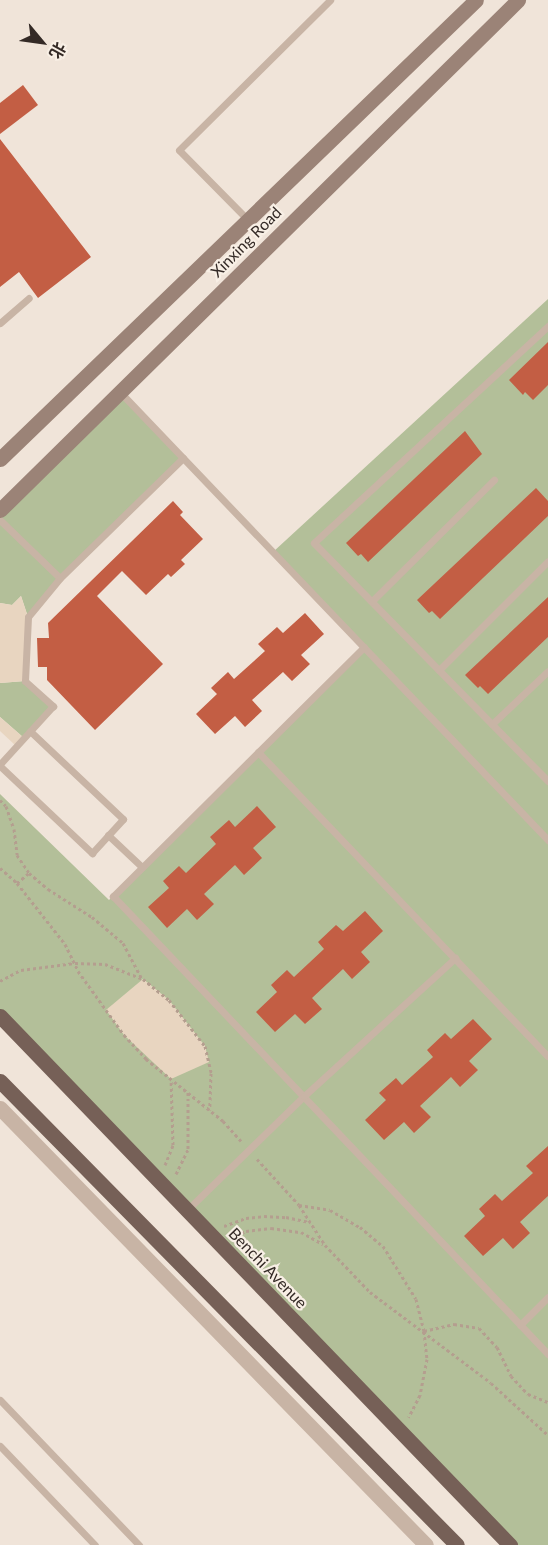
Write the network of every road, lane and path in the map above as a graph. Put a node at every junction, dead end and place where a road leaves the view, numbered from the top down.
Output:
1 (330, 0) edge
2 (476, 0) edge
3 (518, 0) edge
4 (248, 220) junction
5 (29, 298) dead end
6 (0, 322) edge
7 (548, 326) edge
8 (120, 392) junction
9 (183, 458) junction
10 (0, 459) edge
11 (494, 480) dead end
12 (0, 510) edge
13 (0, 520) edge
14 (548, 561) edge
15 (60, 578) junction
16 (372, 601) junction
17 (364, 647) junction
18 (439, 670) junction
19 (548, 671) edge
20 (492, 723) junction
21 (30, 731) junction
22 (258, 752) junction
23 (0, 765) edge
24 (548, 781) edge
25 (0, 800) edge
26 (108, 835) junction
27 (548, 840) edge
28 (142, 867) junction
29 (0, 868) edge
30 (29, 873) junction
31 (17, 883) junction
32 (455, 958) junction
33 (75, 963) junction
34 (143, 979) junction
35 (0, 981) edge
36 (0, 1016) edge
37 (548, 1056) edge
38 (171, 1079) junction
39 (0, 1081) edge
40 (188, 1092) junction
41 (304, 1096) junction
42 (0, 1108) edge
43 (210, 1110) junction
44 (249, 1150) junction
45 (163, 1185) junction
46 (299, 1205) junction
47 (187, 1209) junction
48 (310, 1222) junction
49 (215, 1239) junction
50 (325, 1245) junction
51 (548, 1297) edge
52 (520, 1325) junction
53 (424, 1331) junction
54 (548, 1354) edge
55 (0, 1400) edge
56 (548, 1402) edge
57 (401, 1431) junction
58 (548, 1436) edge
59 (0, 1446) edge
60 (95, 1545) edge
61 (139, 1545) edge
62 (426, 1545) edge
63 (457, 1545) edge
64 (510, 1545) edge

1 - 4 lane
2 - 4 main road, Xinxing Road
3 - 8 main road, Xinxing Road
4 - 10 main road, Xinxing Road
5 - 6 lane
7 - 16 lane
8 - 9 lane
8 - 12 main road, Xinxing Road
9 - 15 lane
9 - 17 lane
11 - 16 lane
13 - 15 lane
14 - 18 lane
15 - 21 lane
16 - 18 lane
17 - 22 lane
17 - 27 lane
18 - 20 lane
19 - 20 lane
20 - 24 lane
21 - 23 lane
21 - 26 lane
22 - 28 lane
22 - 32 lane
23 - 26 lane
25 - 30 path
26 - 28 lane
28 - 41 lane
29 - 31 path
30 - 31 path
30 - 34 path
31 - 33 path
32 - 37 lane
32 - 41 lane
33 - 34 path
33 - 35 path
33 - 38 path
34 - 43 path
36 - 45 main road, Benchi Avenue
38 - 40 path
38 - 45 path
39 - 63 main road
40 - 43 path
40 - 45 path
41 - 44 lane
41 - 52 lane
42 - 62 street
43 - 44 path
44 - 46 path
44 - 47 lane
45 - 47 main road, Benchi Avenue
46 - 48 path
46 - 53 path
47 - 49 main road, Benchi Avenue
48 - 49 path
48 - 50 path
49 - 50 path
49 - 57 main road, Benchi Avenue
50 - 53 path
51 - 52 lane
52 - 54 lane
53 - 56 path
53 - 57 path
53 - 58 path
55 - 61 lane
57 - 64 main road, Benchi Avenue
59 - 60 lane

